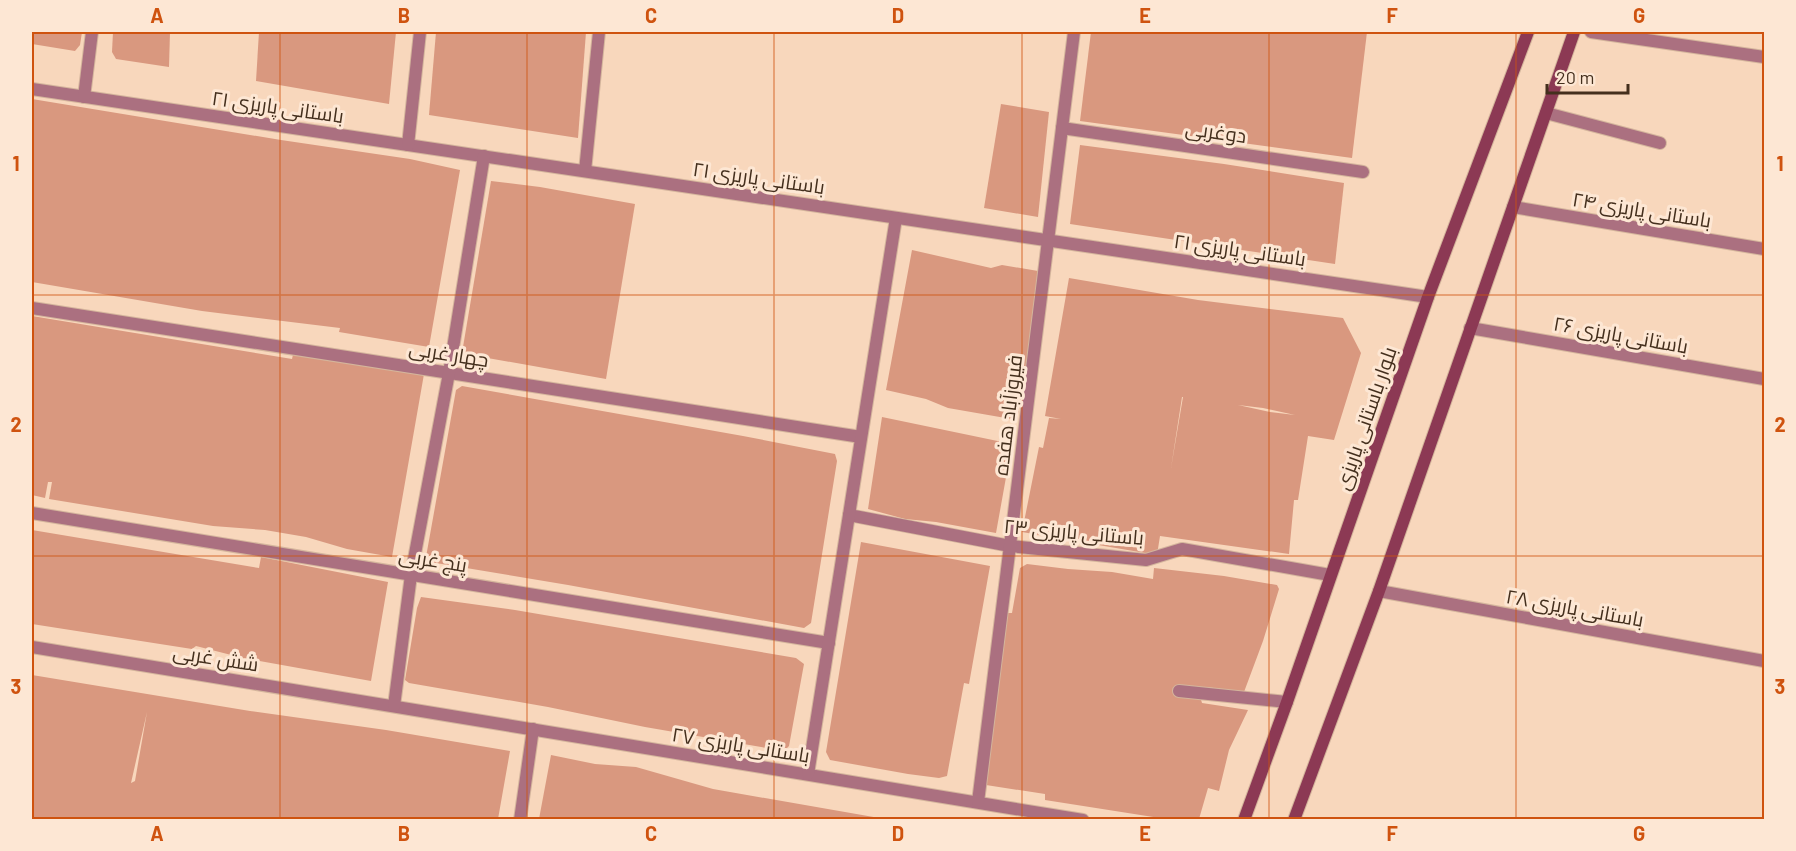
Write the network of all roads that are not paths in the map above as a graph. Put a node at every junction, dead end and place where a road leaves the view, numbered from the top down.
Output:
1 (93, 32) edge
2 (420, 32) edge
3 (599, 32) edge
4 (1074, 32) edge
5 (1528, 32) edge
6 (1574, 32) edge
7 (1591, 32) edge
8 (1764, 57) edge
9 (32, 89) edge
10 (84, 97) junction
11 (1546, 112) junction
12 (1062, 128) junction
13 (1660, 143) dead end
14 (408, 145) junction
15 (484, 156) junction
16 (585, 171) junction
17 (1363, 172) dead end
18 (1513, 207) junction
19 (896, 218) junction
20 (1048, 240) junction
21 (1764, 249) edge
22 (1428, 297) junction
23 (32, 308) edge
24 (1470, 328) junction
25 (449, 373) junction
26 (1764, 379) edge
27 (861, 437) junction
28 (32, 513) edge
29 (849, 515) junction
30 (1010, 546) junction
31 (411, 575) junction
32 (1330, 575) junction
33 (1379, 591) junction
34 (829, 643) junction
35 (32, 647) edge
36 (1764, 661) edge
37 (1179, 692) dead end
38 (1287, 702) junction
39 (394, 706) junction
40 (533, 729) junction
41 (808, 774) junction
42 (978, 802) junction
43 (520, 819) edge
44 (1083, 819) edge
45 (1244, 819) edge
46 (1294, 819) edge

1 - 10 street
2 - 14 street
3 - 16 street
4 - 12 street, فیروزآباد هفده
5 - 22 main road, بلوار باستانی پاریزی
6 - 11 main road
7 - 8 street
9 - 10 street, باستانی پاریزی ۲۱
10 - 14 street, باستانی پاریزی ۲۱
11 - 13 street
11 - 18 main road
12 - 17 street, دوغربی
12 - 20 street, فیروزآباد هفده
14 - 15 street, باستانی پاریزی ۲۱
15 - 16 street, باستانی پاریزی ۲۱
15 - 25 street
16 - 19 street, باستانی پاریزی ۲۱
18 - 21 street, باستانی پاریزی ۲۴
18 - 24 main road
19 - 20 street, باستانی پاریزی ۲۱
19 - 27 street
20 - 22 street, باستانی پاریزی ۲۱
20 - 30 street, فیروزآباد هفده
22 - 32 main road, بلوار باستانی پاریزی
23 - 25 street, چهار غربی
24 - 26 street, باستانی پاریزی ۲۶
24 - 33 main road
25 - 27 street, چهار غربی
25 - 31 street
27 - 29 street
28 - 31 street, پنج غربی
29 - 30 street, باستانی پاریزی ۲۳
29 - 34 street
30 - 32 street, باستانی پاریزی ۲۳
30 - 42 street, فیروزآباد هفده
31 - 34 street, پنج غربی
31 - 39 street
32 - 38 main road, بلوار باستانی پاریزی
33 - 36 street, باستانی پاریزی ۲۸
33 - 46 main road
34 - 41 street
35 - 39 street, شش غربی
37 - 38 street
38 - 45 main road, بلوار باستانی پاریزی
39 - 40 street, باستانی پاریزی ۲۷
40 - 41 street, باستانی پاریزی ۲۷
40 - 43 street
41 - 42 street, باستانی پاریزی ۲۷
42 - 44 street, باستانی پاریزی ۲۷

